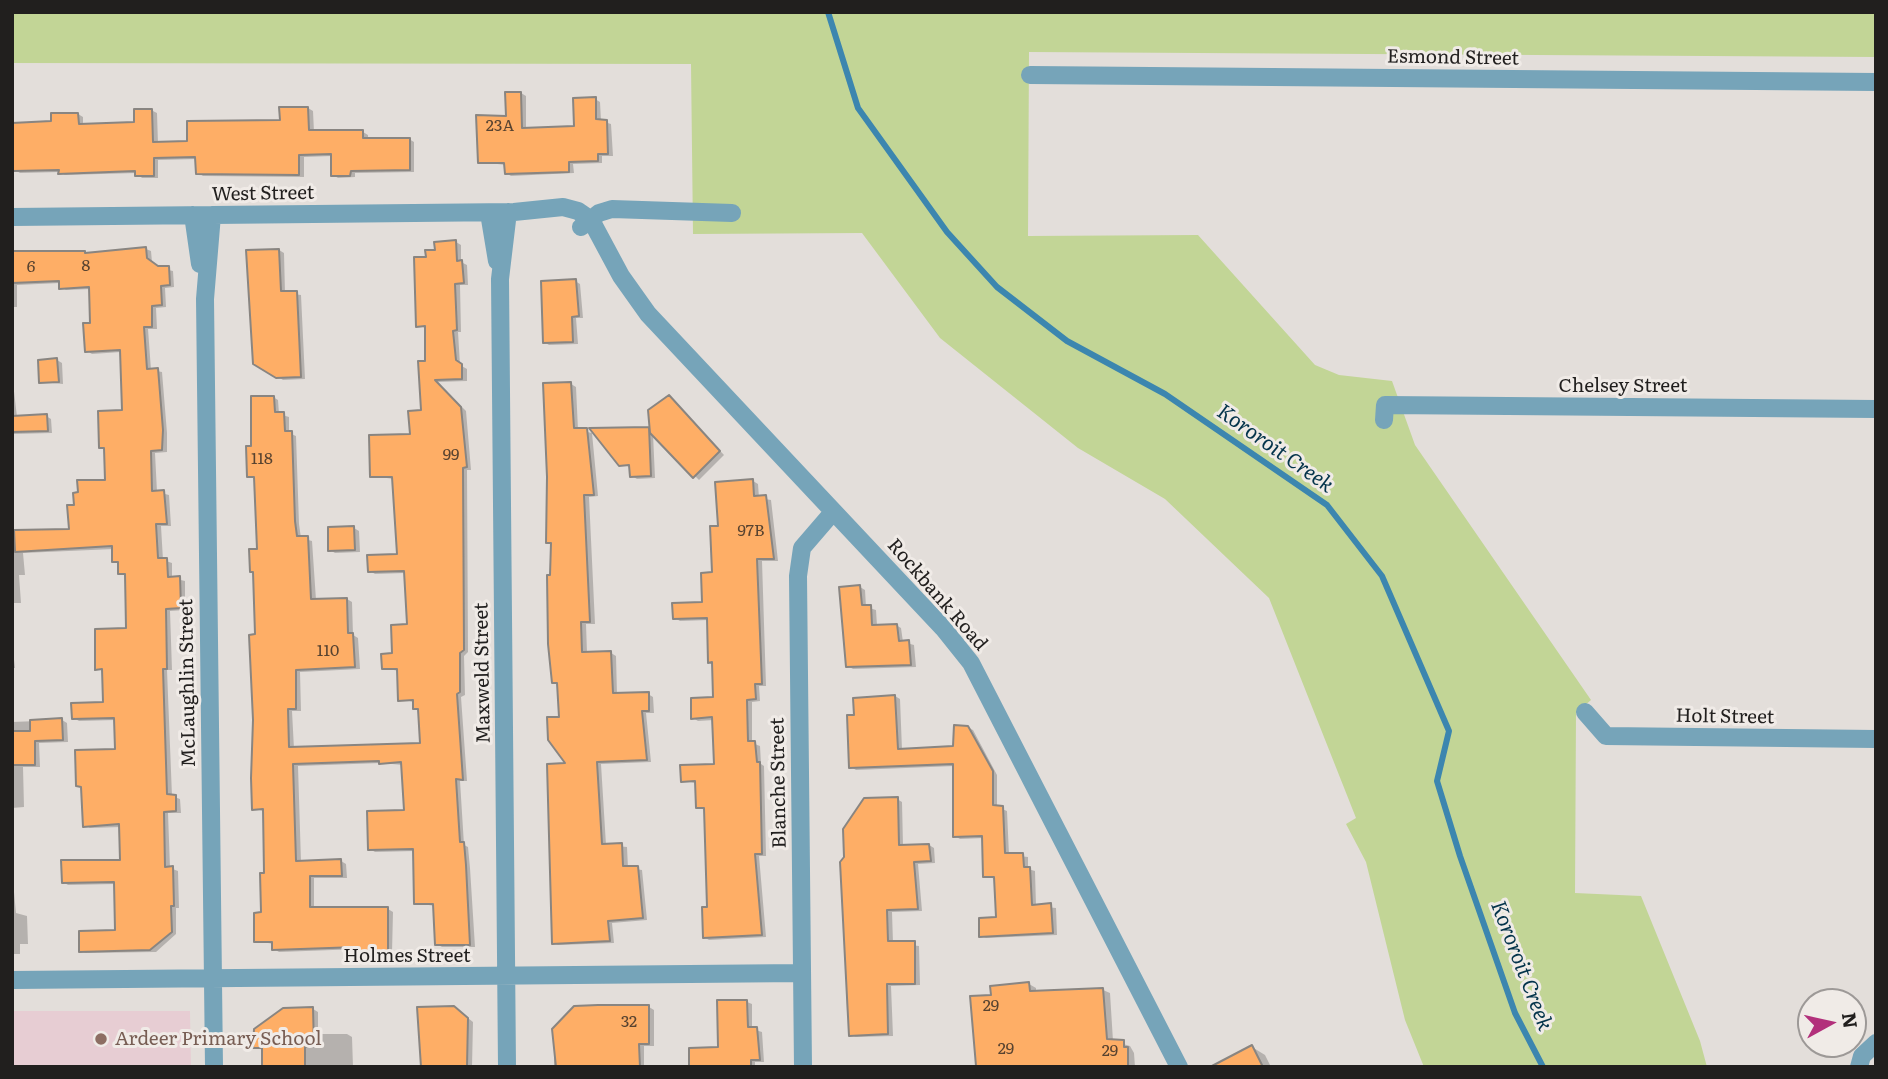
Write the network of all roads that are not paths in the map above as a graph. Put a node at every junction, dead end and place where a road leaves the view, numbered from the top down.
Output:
1 (1030, 75) dead end
2 (1876, 82) edge
3 (489, 212) junction
4 (511, 212) junction
5 (733, 213) dead end
6 (193, 215) junction
7 (212, 215) junction
8 (12, 217) edge
9 (586, 224) junction
10 (500, 279) junction
11 (205, 299) junction
12 (1876, 409) edge
13 (1384, 420) dead end
14 (833, 512) junction
15 (1585, 712) dead end
16 (1876, 739) edge
17 (802, 973) junction
18 (507, 976) junction
19 (213, 978) junction
20 (12, 980) edge
21 (1876, 1044) edge
22 (1860, 1061) edge
23 (214, 1067) edge
24 (507, 1067) edge
25 (803, 1067) edge
26 (1179, 1067) edge

1 - 2 street, Esmond Street
3 - 4 street, West Street
3 - 7 street, West Street
3 - 10 street, Maxweld Street
4 - 9 street, West Street
4 - 10 street, Maxweld Street
5 - 9 street
6 - 7 street, West Street
6 - 8 street, West Street
6 - 11 street, McLaughlin Street
7 - 11 street, McLaughlin Street
9 - 14 street, Rockbank Road
10 - 18 street, Maxweld Street
11 - 19 street, McLaughlin Street
12 - 13 street, Chelsey Street
14 - 17 street, Blanche Street
14 - 26 street, Rockbank Road
15 - 16 street, Holt Street
17 - 18 street, Holmes Street
17 - 25 street, Blanche Street
18 - 19 street, Holmes Street
18 - 24 street, Maxweld Street
19 - 20 street, Holmes Street
19 - 23 street, McLaughlin Street
21 - 22 street

